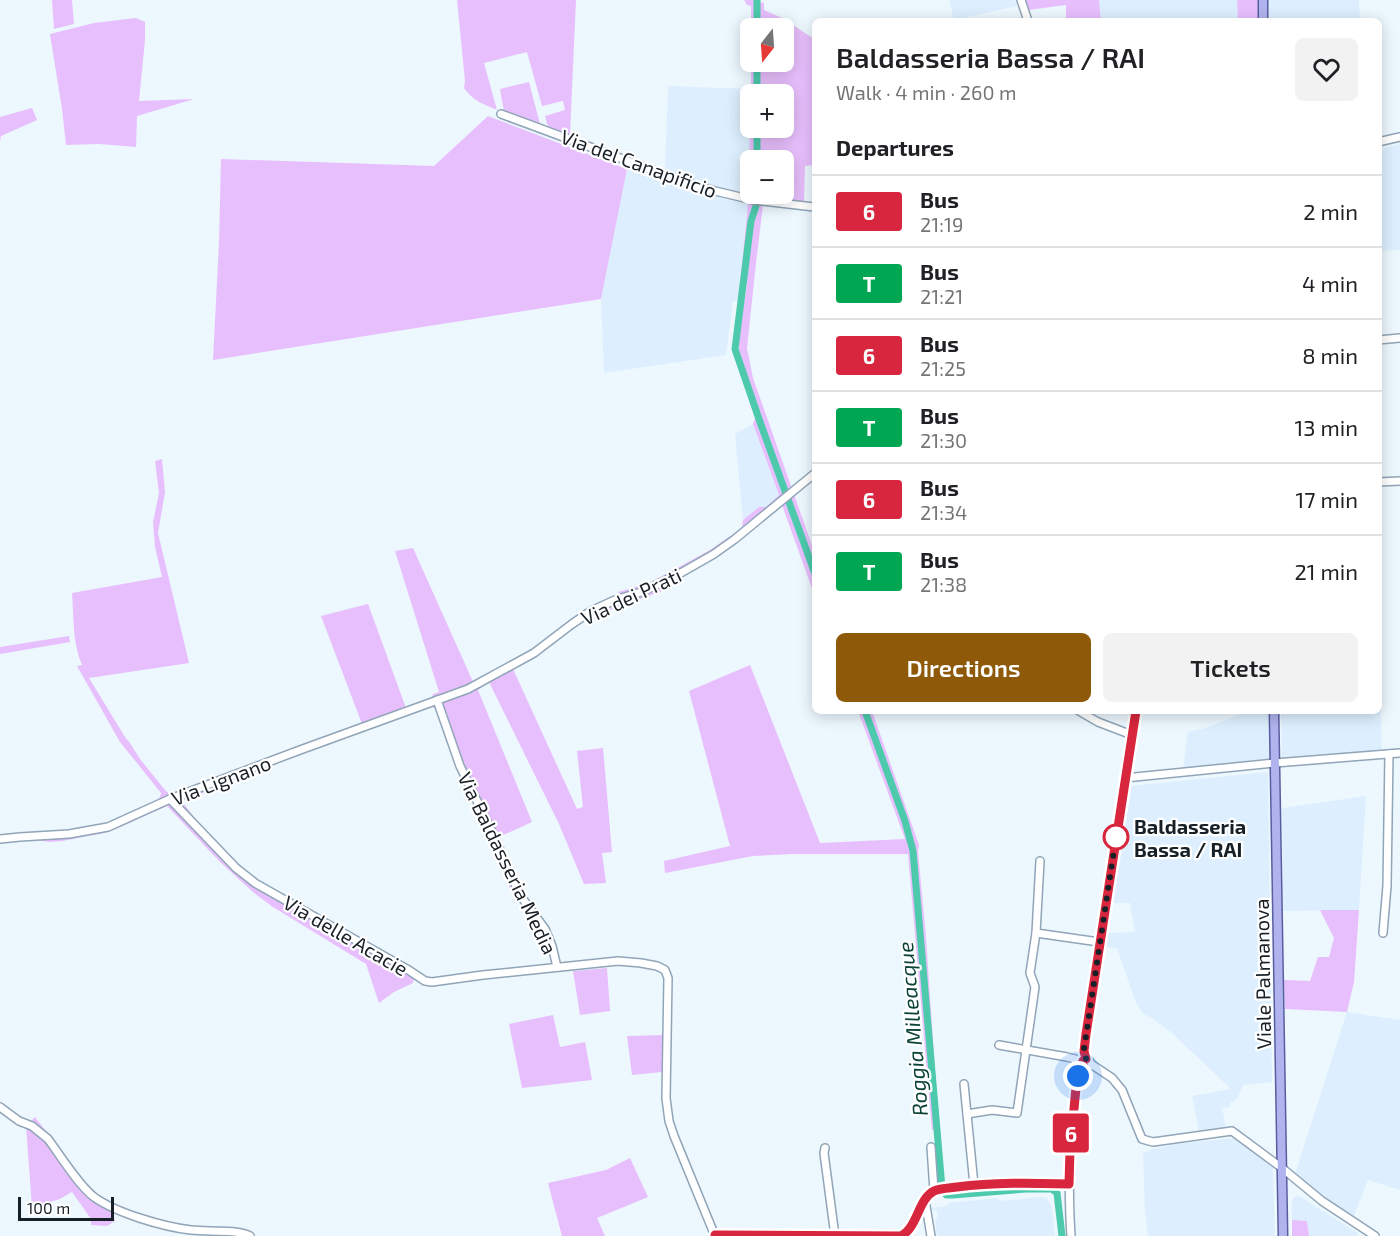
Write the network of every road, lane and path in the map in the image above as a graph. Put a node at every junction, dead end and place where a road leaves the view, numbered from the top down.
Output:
1 (1021, 0) edge
2 (1263, 0) edge
3 (1027, 18) edge
4 (1263, 18) edge
5 (501, 114) dead end
6 (1400, 136) edge
7 (1382, 141) edge
8 (812, 207) edge
9 (1400, 338) edge
10 (1382, 340) edge
11 (812, 476) edge
12 (1400, 481) edge
13 (1382, 482) edge
14 (437, 700) junction
15 (1084, 714) edge
16 (1136, 714) edge
17 (1274, 714) edge
18 (1132, 735) junction
19 (1400, 753) edge
20 (1389, 754) junction
21 (1275, 763) junction
22 (1125, 778) junction
23 (170, 799) junction
24 (0, 839) edge
25 (1040, 861) dead end
26 (1036, 933) junction
27 (1383, 933) dead end
28 (1100, 942) junction
29 (557, 967) junction
30 (999, 1046) dead end
31 (1026, 1050) junction
32 (1086, 1062) junction
33 (964, 1084) dead end
34 (0, 1107) edge
35 (967, 1114) junction
36 (932, 1147) dead end
37 (825, 1148) dead end
38 (1282, 1168) junction
39 (1069, 1184) junction
40 (974, 1185) junction
41 (936, 1190) junction
42 (925, 1200) junction
43 (715, 1235) edge
44 (250, 1236) edge
45 (835, 1236) edge
46 (893, 1236) edge
47 (898, 1236) edge
48 (931, 1236) edge
49 (1071, 1236) edge
50 (1283, 1236) edge
51 (1376, 1236) edge

1 - 3 street
2 - 4 main road
5 - 8 street, Via del Canapificio
6 - 7 street
9 - 10 street
11 - 14 street, Via dei Prati
12 - 13 street
14 - 23 street, Via Lignano
14 - 29 street, Via Baldasseria Media
15 - 18 street
16 - 18 street
17 - 21 main road, Viale Palmanova
18 - 22 street
19 - 20 street
20 - 21 street
20 - 27 street
21 - 22 street
21 - 38 main road, Viale Palmanova
22 - 28 street
23 - 24 street, Via Lignano
23 - 29 street, Via delle Acacie
25 - 26 street
26 - 28 street
26 - 31 street
28 - 32 street
29 - 43 street, Via Baldasseria Media
30 - 31 street
31 - 32 street
31 - 35 street
32 - 38 street
32 - 39 street
33 - 35 street
34 - 44 street
35 - 40 street
36 - 41 street
37 - 45 street
38 - 50 main road, Viale Palmanova
38 - 51 street
39 - 40 street
39 - 49 street
40 - 41 street
41 - 42 street
42 - 47 street
42 - 48 street
43 - 45 street
45 - 46 street

